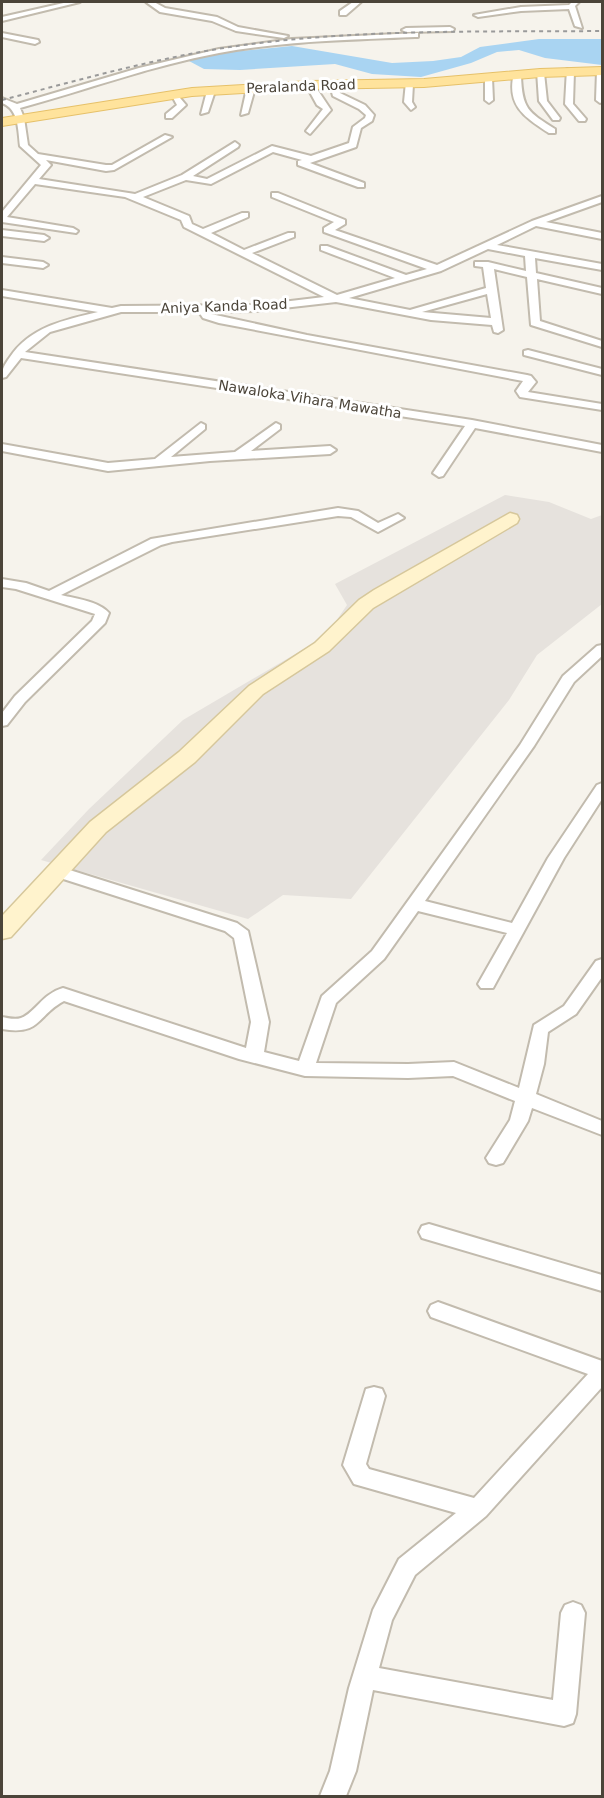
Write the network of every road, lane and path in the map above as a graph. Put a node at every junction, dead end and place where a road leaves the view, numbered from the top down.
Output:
1 (76, 2) edge
2 (150, 2) edge
3 (357, 2) edge
4 (573, 4) edge
5 (344, 13) dead end
6 (478, 15) dead end
7 (2, 19) edge
8 (579, 26) dead end
9 (450, 29) dead end
10 (415, 34) dead end
11 (2, 35) edge
12 (35, 42) dead end
13 (570, 71) junction
14 (602, 71) edge
15 (540, 73) junction
16 (517, 75) junction
17 (488, 78) junction
18 (409, 84) junction
19 (310, 85) junction
20 (334, 85) junction
21 (251, 88) junction
22 (211, 91) junction
23 (175, 94) junction
24 (2, 100) edge
25 (489, 100) dead end
26 (600, 100) dead end
27 (411, 107) dead end
28 (204, 112) dead end
29 (18, 113) junction
30 (244, 113) dead end
31 (169, 116) dead end
32 (556, 118) dead end
33 (582, 119) dead end
34 (2, 122) edge
35 (310, 130) dead end
36 (552, 131) dead end
37 (168, 137) dead end
38 (235, 145) dead end
39 (36, 156) junction
40 (145, 159) dead end
41 (310, 159) junction
42 (95, 168) junction
43 (185, 177) junction
44 (32, 181) junction
45 (208, 182) junction
46 (224, 184) dead end
47 (361, 186) dead end
48 (274, 195) dead end
49 (135, 197) junction
50 (603, 199) edge
51 (245, 215) dead end
52 (2, 218) edge
53 (535, 223) junction
54 (73, 231) dead end
55 (2, 233) edge
56 (203, 233) junction
57 (291, 235) dead end
58 (602, 236) edge
59 (44, 238) dead end
60 (489, 246) junction
61 (324, 248) dead end
62 (244, 253) junction
63 (530, 255) junction
64 (2, 260) edge
65 (458, 260) junction
66 (43, 265) dead end
67 (488, 265) junction
68 (603, 267) edge
69 (437, 269) junction
70 (531, 273) junction
71 (407, 279) junction
72 (492, 290) junction
73 (603, 291) edge
74 (2, 293) edge
75 (336, 299) junction
76 (201, 309) junction
77 (112, 311) junction
78 (409, 313) junction
79 (603, 344) edge
80 (528, 353) dead end
81 (17, 354) junction
82 (603, 372) edge
83 (2, 375) edge
84 (603, 407) edge
85 (472, 424) junction
86 (201, 427) dead end
87 (276, 427) dead end
88 (2, 448) edge
89 (603, 449) edge
90 (330, 450) dead end
91 (237, 456) junction
92 (158, 462) junction
93 (439, 473) dead end
94 (399, 518) dead end
95 (510, 519) dead end
96 (2, 583) edge
97 (50, 596) junction
98 (603, 649) edge
99 (2, 722) edge
100 (603, 788) edge
101 (57, 871) junction
102 (414, 904) junction
103 (517, 930) junction
104 (2, 931) edge
105 (603, 965) edge
106 (488, 984) dead end
107 (2, 1023) edge
108 (254, 1056) junction
109 (305, 1068) junction
110 (526, 1098) junction
111 (603, 1128) edge
112 (496, 1158) dead end
113 (429, 1232) dead end
114 (603, 1283) edge
115 (438, 1311) dead end
116 (603, 1372) edge
117 (374, 1396) dead end
118 (478, 1509) junction
119 (573, 1613) dead end
120 (364, 1677) junction
121 (333, 1797) edge

1 - 7 street
2 - 9 street
3 - 5 street
4 - 6 street
4 - 8 street
10 - 29 street
11 - 12 street
13 - 14 main road, Peralanda Road
13 - 15 main road, Peralanda Road
13 - 33 street
14 - 26 street
15 - 16 main road, Peralanda Road
15 - 32 street
16 - 17 main road, Peralanda Road
16 - 36 street
17 - 18 main road, Peralanda Road
17 - 25 street
18 - 20 main road, Peralanda Road
18 - 27 street
19 - 20 main road, Peralanda Road
19 - 21 main road, Peralanda Road
19 - 35 street
20 - 41 street
21 - 22 main road, Peralanda Road
21 - 30 street
22 - 23 main road, Peralanda Road
22 - 28 street
23 - 29 main road, Peralanda Road
23 - 31 street
24 - 29 street
29 - 34 main road, Peralanda Road
29 - 39 street
37 - 42 street
38 - 43 street
39 - 42 street
39 - 44 street
40 - 42 street
41 - 45 street
41 - 47 street
43 - 45 street
43 - 49 street
44 - 49 street
44 - 52 street
45 - 46 street
48 - 69 street
49 - 56 street
50 - 53 street, Aniya Kanda Road
51 - 56 street
52 - 54 street
53 - 58 street
53 - 60 street, Aniya Kanda Road
55 - 59 street
56 - 62 street
57 - 62 street
60 - 63 street
60 - 65 street, Aniya Kanda Road
61 - 71 street
62 - 75 street
63 - 68 street
63 - 70 street
64 - 66 street
65 - 67 street
65 - 69 street, Aniya Kanda Road
67 - 70 street
67 - 72 street
69 - 71 street, Aniya Kanda Road
70 - 73 street
70 - 79 street
71 - 75 street, Aniya Kanda Road
72 - 78 street
72 - 78 street
74 - 77 street
75 - 76 street, Aniya Kanda Road
75 - 78 street
76 - 77 street, Aniya Kanda Road
76 - 84 street
77 - 81 street, Aniya Kanda Road
80 - 82 street
81 - 83 street, Aniya Kanda Road
81 - 85 street, Nawaloka Vihara Mawatha
85 - 89 street, Nawaloka Vihara Mawatha
85 - 93 street
86 - 92 street
87 - 91 street
88 - 92 street
90 - 91 street
91 - 92 street
94 - 97 street
95 - 101 street
96 - 97 street
97 - 99 street
98 - 102 street
100 - 103 street
101 - 104 street
101 - 108 street
102 - 103 street
102 - 109 street
103 - 106 street
105 - 110 street
107 - 108 street
108 - 109 street
109 - 110 street
110 - 111 street
110 - 112 street
113 - 114 street
115 - 116 street
116 - 118 street
117 - 118 street
118 - 120 street
119 - 120 street
120 - 121 street

